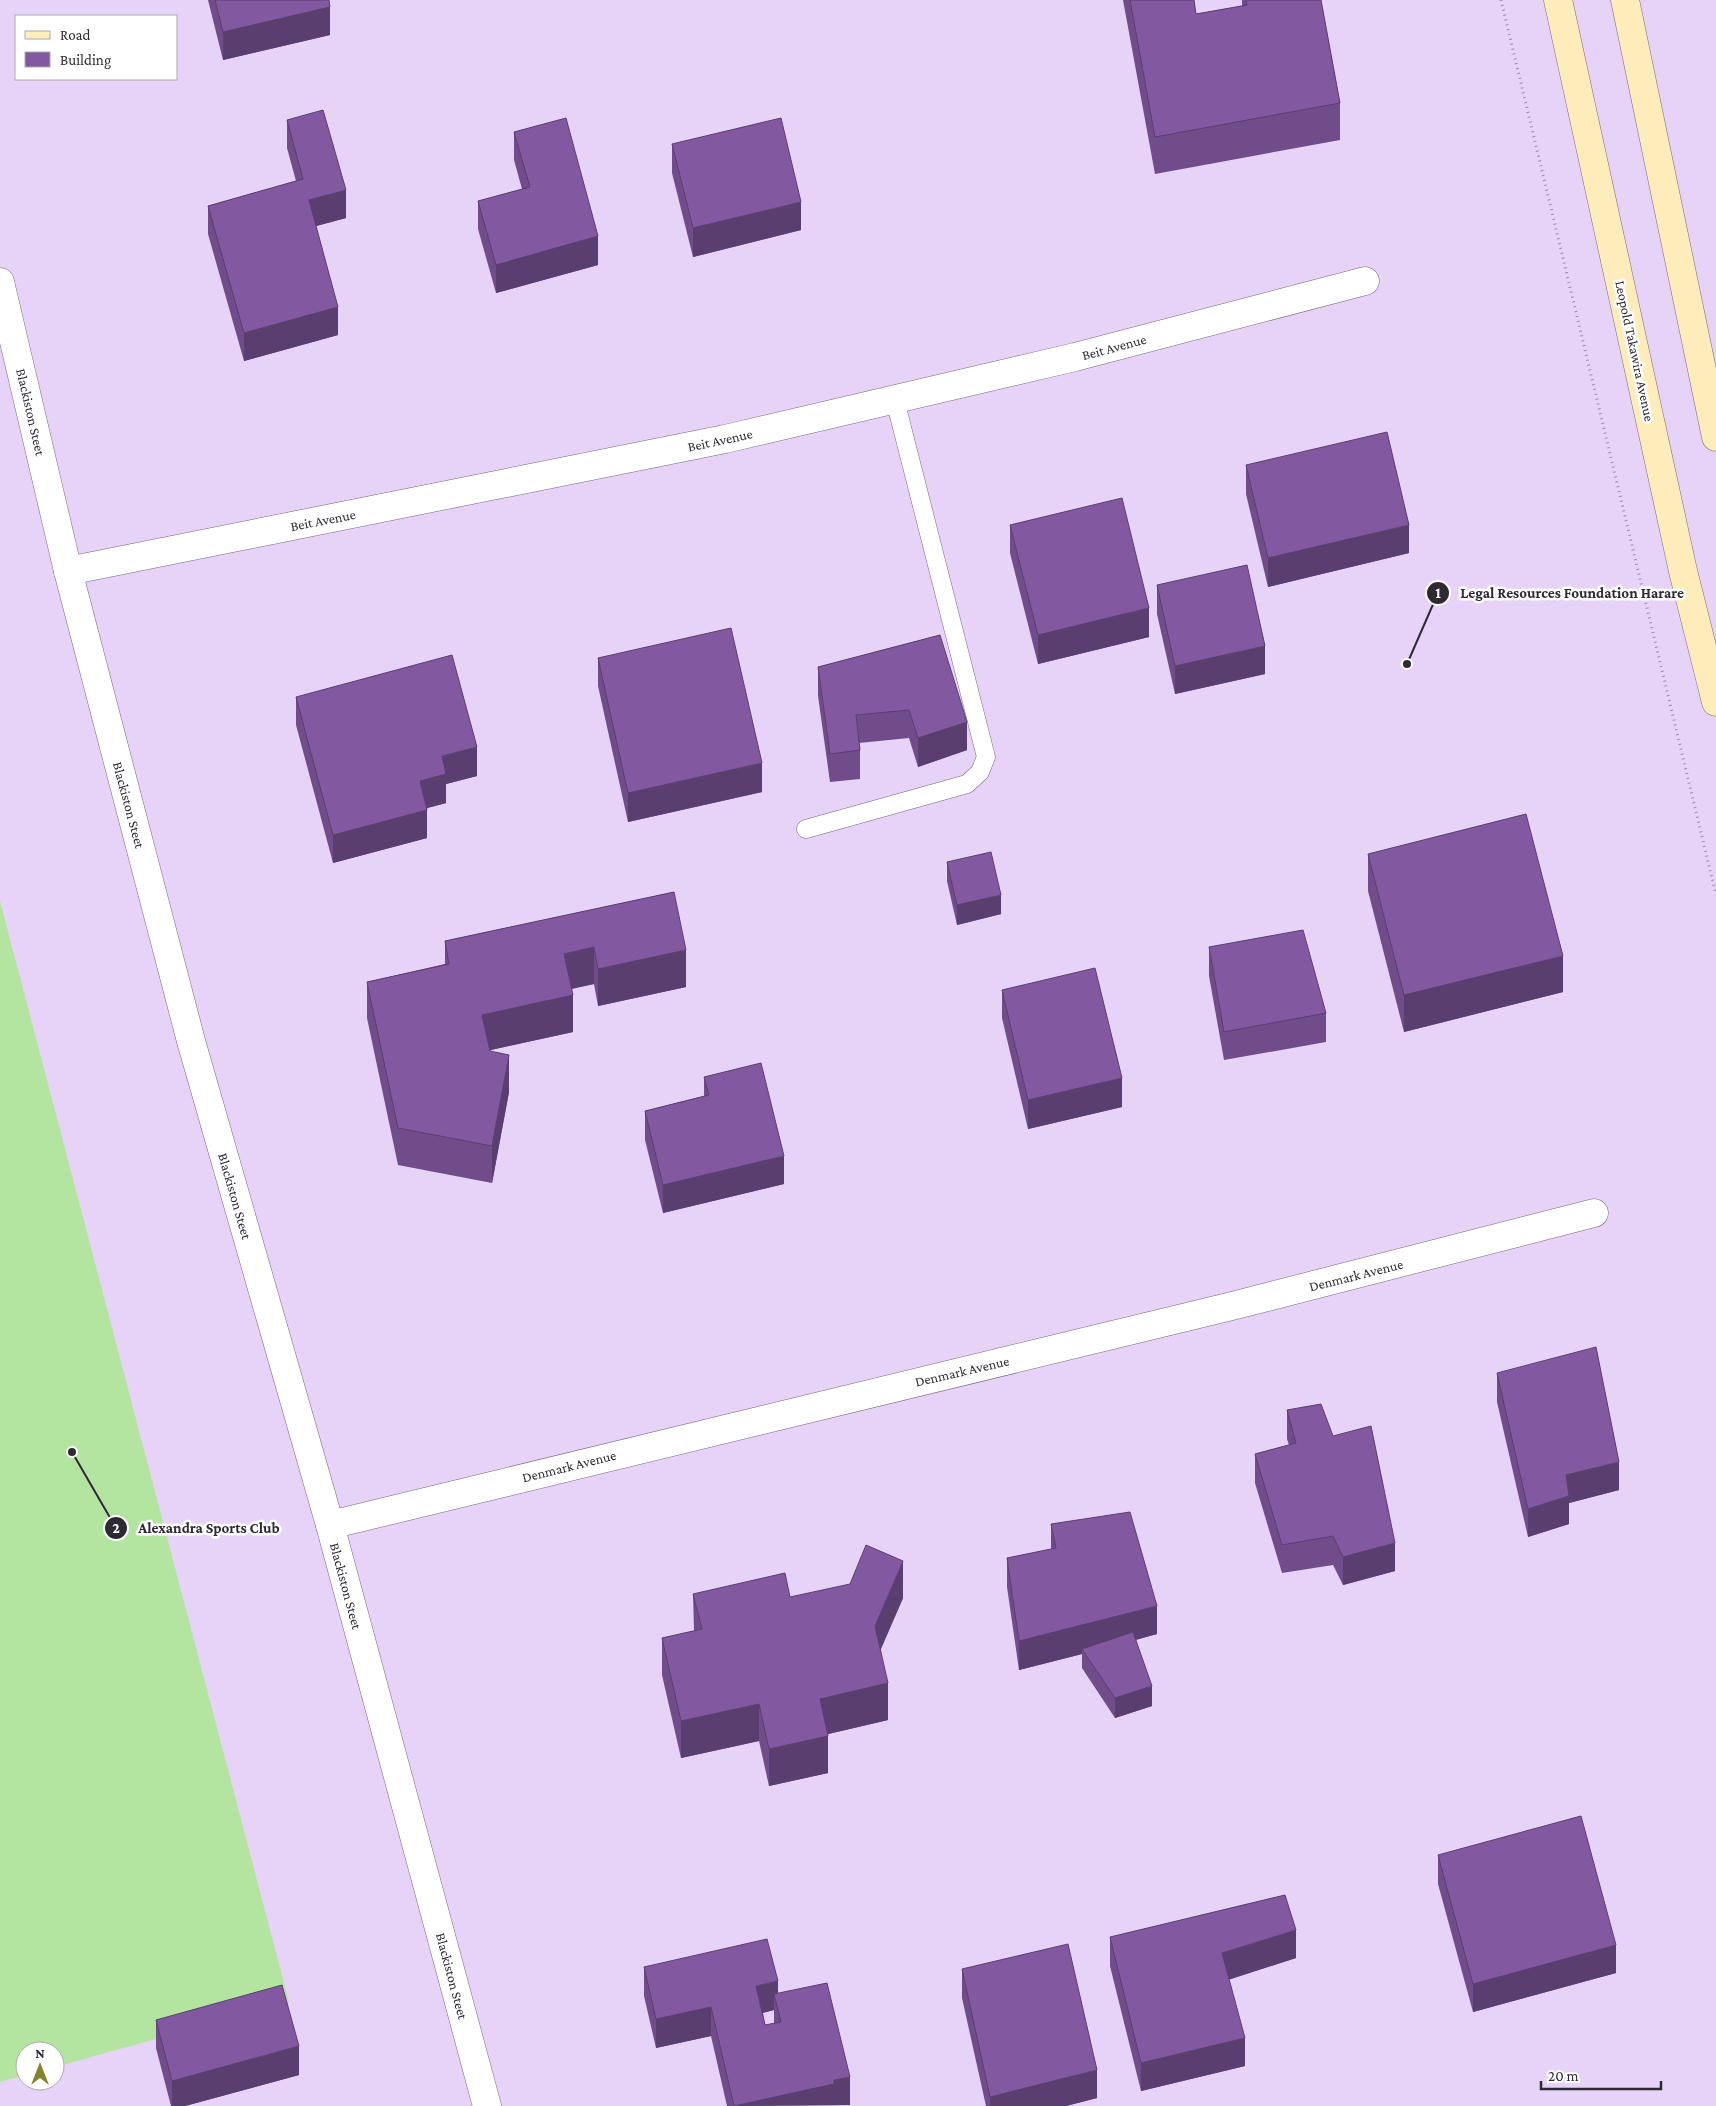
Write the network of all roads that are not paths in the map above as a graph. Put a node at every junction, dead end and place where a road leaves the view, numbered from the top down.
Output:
1 (1558, 0) edge
2 (1624, 0) edge
3 (1365, 281) dead end
4 (0, 282) edge
5 (895, 400) junction
6 (1716, 437) edge
7 (68, 571) junction
8 (1716, 702) edge
9 (806, 830) dead end
10 (1594, 1213) dead end
11 (330, 1525) junction
12 (488, 2106) edge

1 - 8 main road, Leopold Takawira Avenue
2 - 6 main road
3 - 5 street, Beit Avenue
4 - 7 street, Blackiston Steet
5 - 7 street, Beit Avenue
5 - 9 lane
7 - 11 street, Blackiston Steet
10 - 11 street, Denmark Avenue
11 - 12 street, Blackiston Steet

